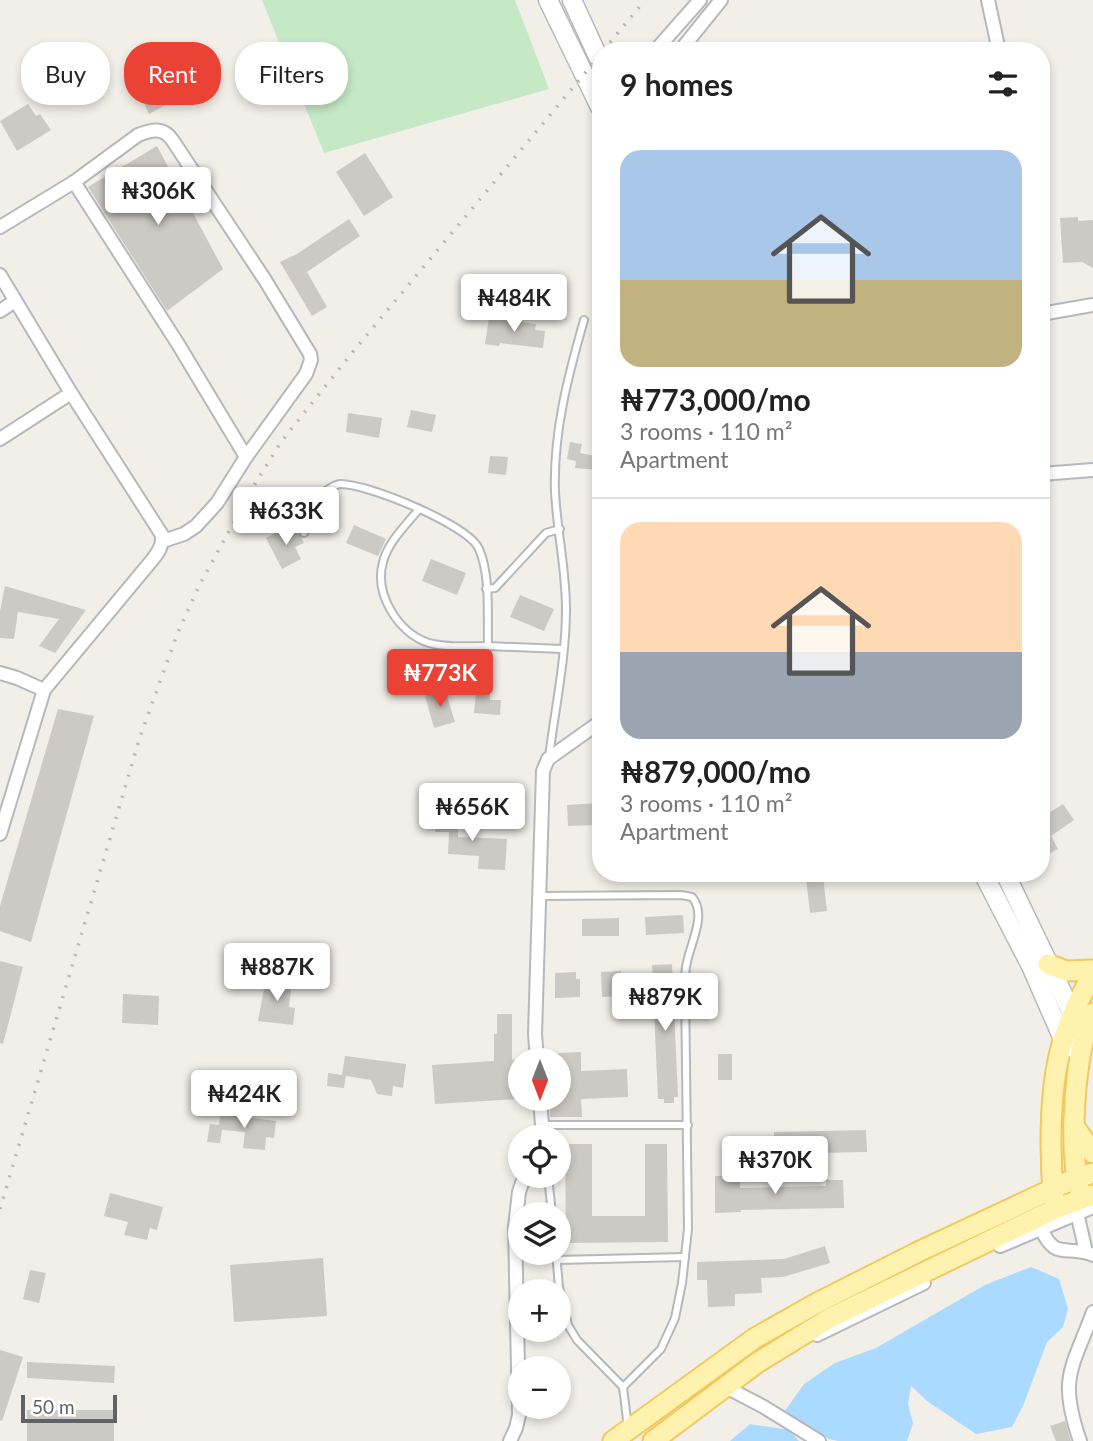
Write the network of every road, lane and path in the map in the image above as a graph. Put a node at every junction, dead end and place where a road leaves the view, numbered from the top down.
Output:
1 (570, 0) edge
2 (700, 0) edge
3 (722, 0) edge
4 (988, 0) edge
5 (550, 5) edge
6 (664, 42) edge
7 (687, 42) edge
8 (997, 42) edge
9 (592, 45) edge
10 (592, 86) edge
11 (74, 182) junction
12 (0, 227) edge
13 (0, 275) edge
14 (15, 300) junction
15 (1093, 304) edge
16 (0, 311) edge
17 (1050, 312) edge
18 (584, 320) dead end
19 (71, 393) junction
20 (0, 439) edge
21 (246, 457) junction
22 (1093, 470) edge
23 (1050, 473) edge
24 (419, 509) junction
25 (560, 528) junction
26 (304, 533) dead end
27 (163, 541) junction
28 (486, 589) junction
29 (488, 646) junction
30 (562, 649) junction
31 (0, 673) edge
32 (44, 690) junction
33 (592, 729) edge
34 (548, 759) junction
35 (0, 834) edge
36 (988, 882) edge
37 (1008, 882) edge
38 (540, 896) junction
39 (1048, 964) junction
40 (1093, 972) edge
41 (1084, 1019) edge
42 (1063, 1040) junction
43 (536, 1048) edge
44 (1080, 1053) junction
45 (688, 1125) junction
46 (1074, 1126) junction
47 (571, 1130) edge
48 (1093, 1153) edge
49 (1085, 1176) edge
50 (520, 1188) edge
51 (1054, 1199) junction
52 (1086, 1204) edge
53 (1041, 1228) junction
54 (1090, 1254) edge
55 (571, 1256) edge
56 (685, 1257) junction
57 (557, 1265) edge
58 (1093, 1312) edge
59 (732, 1381) junction
60 (623, 1387) junction
61 (623, 1436) edge
62 (510, 1441) edge
63 (653, 1441) edge
64 (819, 1441) edge
65 (1080, 1441) edge

1 - 5 street
1 - 9 street
2 - 6 street
3 - 7 street
4 - 8 street
5 - 10 street
11 - 12 street
11 - 21 street
11 - 21 street
13 - 14 street
14 - 16 street
14 - 19 street
15 - 17 street
18 - 25 lane
19 - 20 street
19 - 27 street
21 - 27 street
22 - 23 street
24 - 26 lane
24 - 28 lane
24 - 29 lane
25 - 28 lane
25 - 30 lane
27 - 32 street
28 - 29 lane
29 - 30 lane
30 - 34 lane
31 - 32 street
32 - 35 street
33 - 34 street
34 - 38 street
36 - 42 street
37 - 39 street
38 - 43 street
38 - 45 lane
39 - 40 main road
39 - 41 street
40 - 41 main road
41 - 42 main road
41 - 44 main road
42 - 44 street
42 - 51 main road
44 - 46 main road
45 - 47 lane
45 - 56 lane
46 - 48 main road
46 - 49 main road
49 - 51 main road
49 - 52 main road
50 - 62 street
51 - 52 main road
51 - 59 main road
51 - 61 main road
52 - 53 street
52 - 54 street
53 - 54 street
53 - 59 street
55 - 56 lane
56 - 60 lane
57 - 60 lane
58 - 65 street
59 - 63 main road
59 - 64 street
60 - 61 lane

